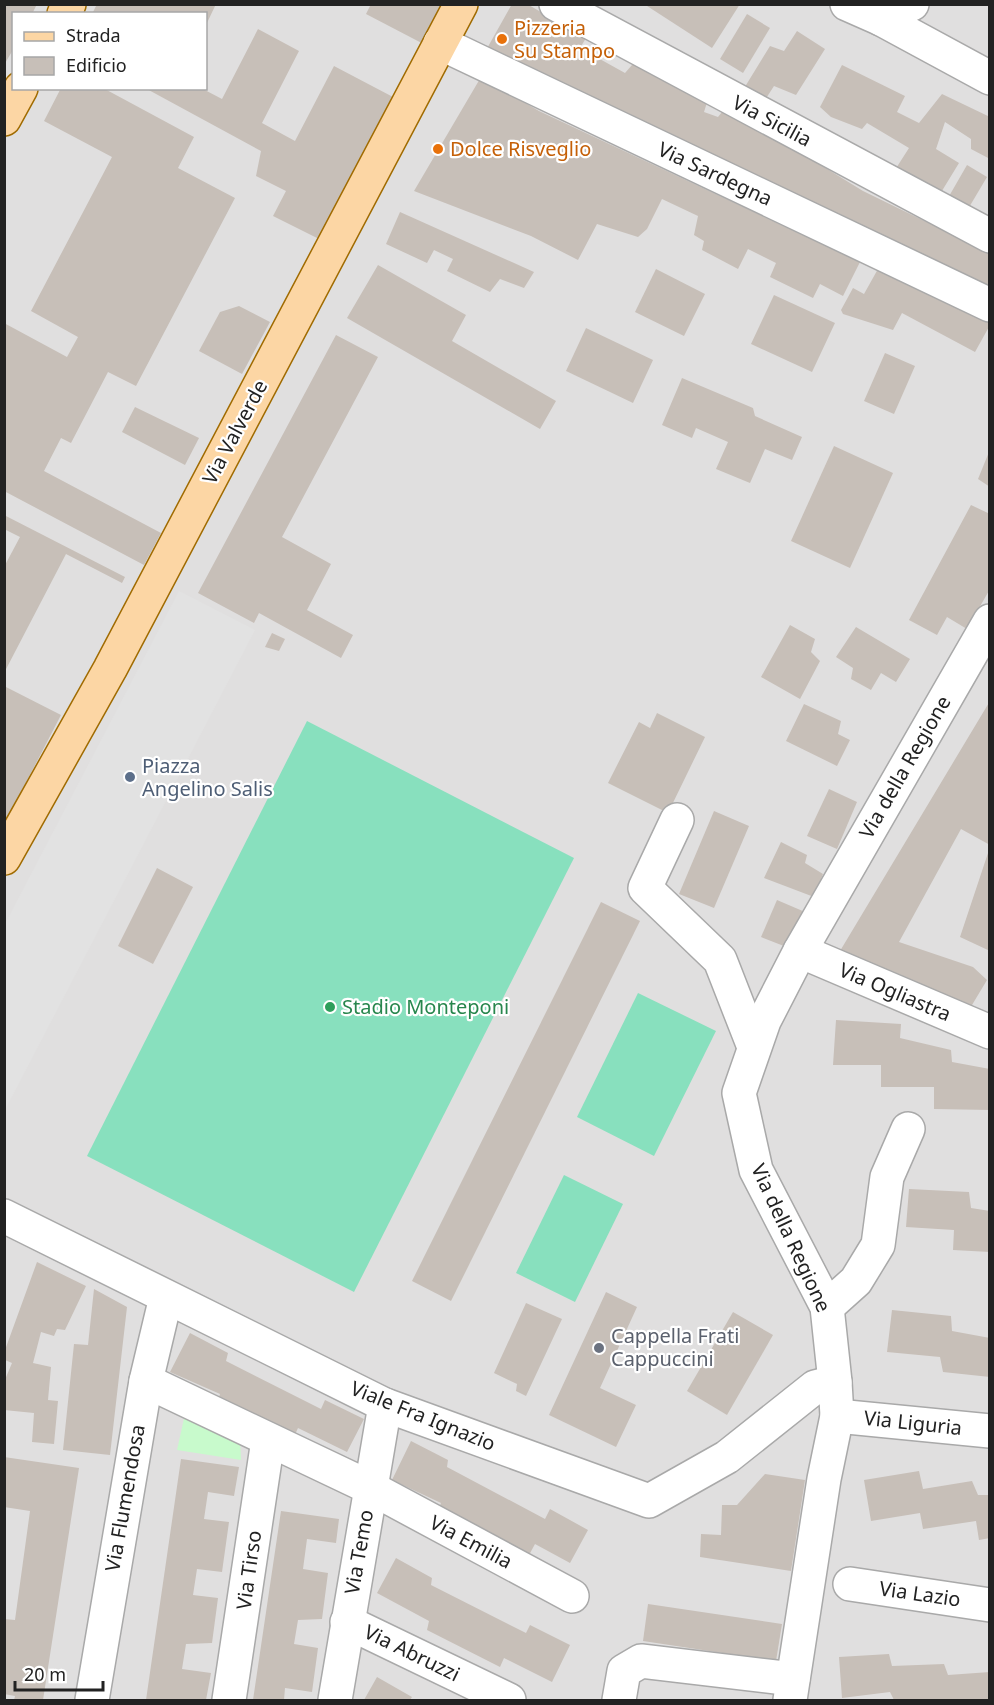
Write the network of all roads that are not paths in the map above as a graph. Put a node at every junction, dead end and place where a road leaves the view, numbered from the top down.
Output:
1 (461, 4) edge
2 (556, 4) edge
3 (847, 4) edge
4 (912, 4) edge
5 (880, 19) junction
6 (440, 44) junction
7 (990, 78) edge
8 (20, 90) edge
9 (4, 118) edge
10 (990, 236) edge
11 (990, 304) edge
12 (990, 621) edge
13 (677, 820) dead end
14 (4, 858) edge
15 (800, 951) junction
16 (987, 1025) edge
17 (754, 1047) junction
18 (909, 1129) dead end
19 (4, 1216) edge
20 (166, 1297) junction
21 (827, 1307) junction
22 (146, 1382) junction
23 (835, 1382) junction
24 (385, 1405) junction
25 (837, 1416) junction
26 (990, 1431) edge
27 (268, 1440) junction
28 (371, 1488) junction
29 (850, 1584) dead end
30 (572, 1596) dead end
31 (990, 1605) edge
32 (347, 1622) junction
33 (791, 1690) edge
34 (92, 1701) edge
35 (229, 1701) edge
36 (335, 1701) edge
37 (509, 1701) edge
38 (619, 1701) edge

1 - 6 main road, Via Valverde
2 - 10 street, Via Sicilia
3 - 5 street
4 - 5 street
5 - 7 street
6 - 11 street, Via Sardegna
6 - 14 main road, Via Valverde
8 - 9 main road
12 - 15 street, Via della Regione
13 - 17 street
15 - 16 street, Via Ogliastra
15 - 17 street, Via della Regione
17 - 21 street, Via della Regione
18 - 21 street
19 - 20 street, Viale Fra Ignazio
20 - 22 street, Via Flumendosa
20 - 24 street, Viale Fra Ignazio
21 - 23 street, Via della Regione
22 - 27 street
22 - 34 street, Via Flumendosa
23 - 24 street, Viale Fra Ignazio
23 - 25 street, Via della Regione
24 - 28 street, Via Temo
25 - 26 street, Via Liguria
25 - 33 street, Via della Regione
27 - 28 street
27 - 35 street, Via Tirso
28 - 30 street, Via Emilia
28 - 32 street, Via Temo
29 - 31 street, Via Lazio
32 - 36 street, Via Temo
32 - 37 street, Via Abruzzi
33 - 38 street

